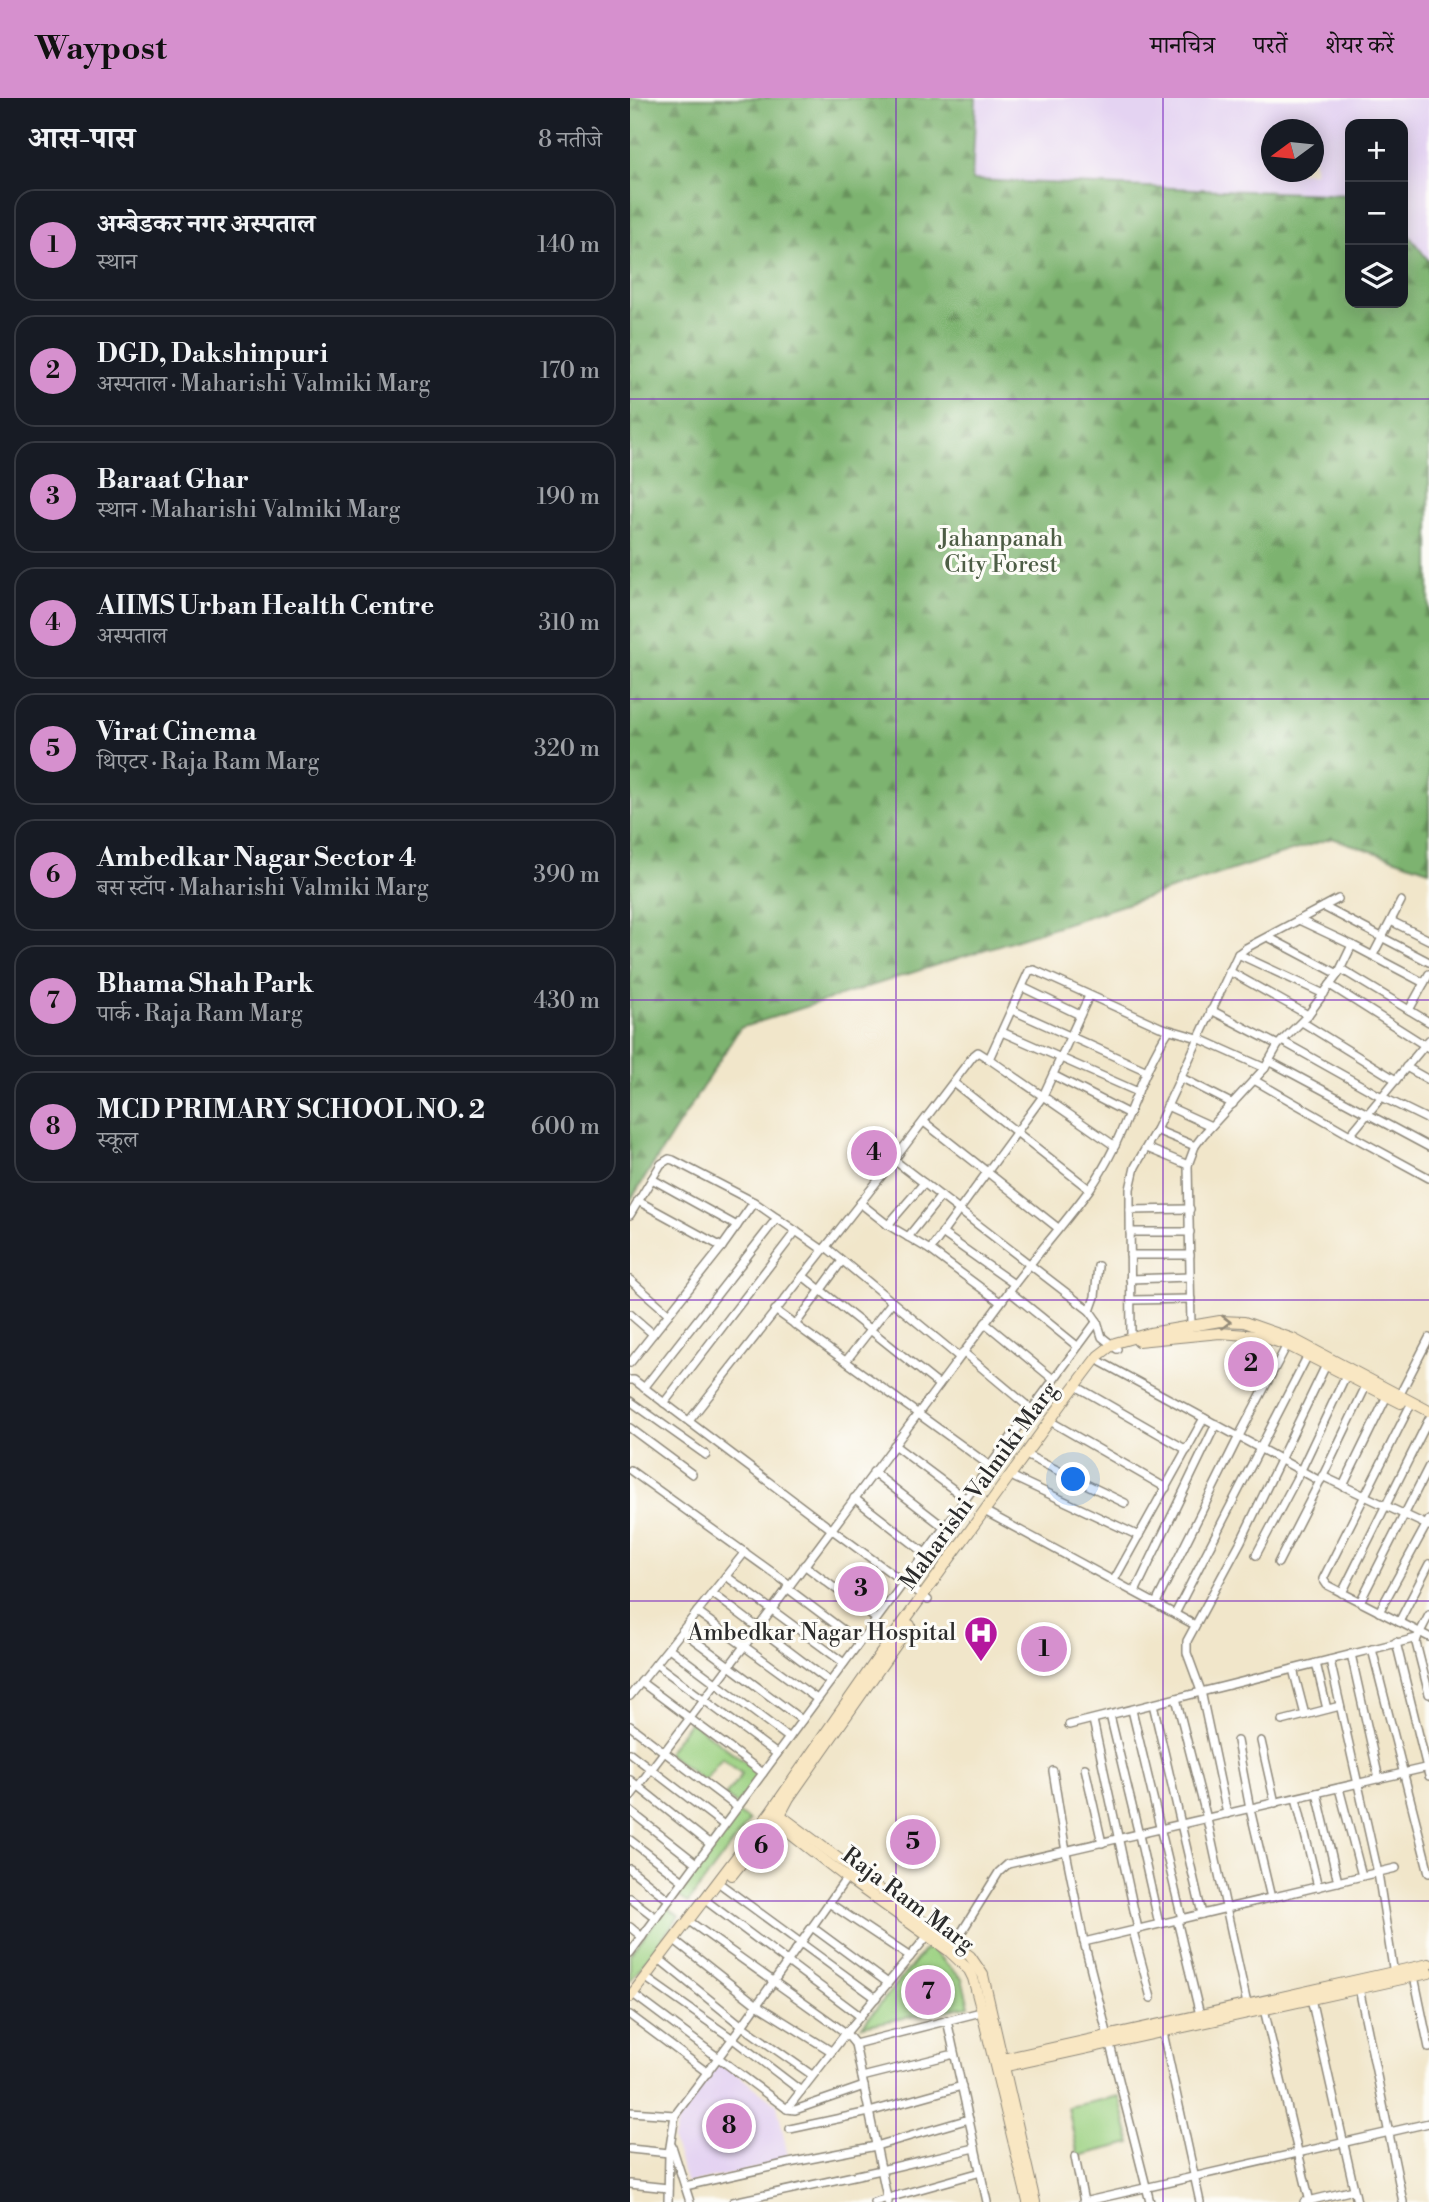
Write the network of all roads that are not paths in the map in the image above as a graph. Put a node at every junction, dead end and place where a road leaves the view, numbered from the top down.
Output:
1 (1338, 899) dead end
2 (1401, 901) dead end
3 (1324, 907) junction
4 (1299, 920) junction
5 (1391, 921) junction
6 (1268, 937) junction
7 (1382, 937) junction
8 (1429, 940) edge
9 (1352, 945) junction
10 (1238, 954) junction
11 (1373, 955) junction
12 (1429, 962) edge
13 (1229, 971) junction
14 (1339, 971) junction
15 (1429, 974) edge
16 (1424, 983) junction
17 (1330, 985) junction
18 (1022, 987) junction
19 (1324, 994) junction
20 (1089, 996) junction
21 (1012, 1010) junction
22 (1211, 1010) junction
23 (1409, 1010) junction
24 (1080, 1015) junction
25 (1305, 1018) junction
26 (1429, 1022) edge
27 (1169, 1030) junction
28 (1002, 1032) junction
29 (1070, 1037) junction
30 (1198, 1038) junction
31 (1280, 1043) junction
32 (1427, 1045) edge
33 (1061, 1058) junction
34 (989, 1059) junction
35 (1267, 1064) junction
36 (1406, 1068) junction
37 (1147, 1071) junction
38 (1053, 1074) junction
39 (1180, 1077) junction
40 (1254, 1080) junction
41 (1396, 1080) junction
42 (1429, 1080) edge
43 (954, 1083) junction
44 (1138, 1092) junction
45 (1043, 1096) junction
46 (1382, 1097) junction
47 (1233, 1104) junction
48 (1167, 1106) junction
49 (1129, 1114) junction
50 (1368, 1114) junction
51 (1429, 1120) edge
52 (924, 1122) junction
53 (1211, 1126) junction
54 (1156, 1130) junction
55 (1016, 1132) junction
56 (1350, 1135) junction
57 (1115, 1146) junction
58 (1195, 1146) junction
59 (1429, 1147) edge
60 (1147, 1148) junction
61 (894, 1160) junction
62 (1188, 1165) junction
63 (987, 1172) junction
64 (1429, 1178) edge
65 (652, 1179) junction
66 (925, 1183) junction
67 (1089, 1189) junction
68 (941, 1196) junction
69 (638, 1202) junction
70 (754, 1202) junction
71 (860, 1203) junction
72 (1190, 1209) junction
73 (958, 1210) junction
74 (1130, 1210) junction
75 (630, 1215) edge
76 (777, 1218) junction
77 (888, 1224) junction
78 (737, 1226) junction
79 (1058, 1228) junction
80 (796, 1231) junction
81 (1130, 1232) junction
82 (1190, 1232) junction
83 (942, 1233) junction
84 (908, 1237) junction
85 (722, 1247) junction
86 (824, 1249) junction
87 (930, 1250) junction
88 (1130, 1255) junction
89 (1190, 1255) junction
90 (842, 1261) junction
91 (1029, 1264) junction
92 (1098, 1266) dead end
93 (803, 1276) junction
94 (1191, 1277) junction
95 (1130, 1279) junction
96 (630, 1280) edge
97 (1012, 1287) junction
98 (821, 1290) junction
99 (1191, 1299) junction
100 (1131, 1300) junction
101 (892, 1302) junction
102 (1000, 1302) junction
103 (775, 1310) junction
104 (1090, 1311) junction
105 (630, 1314) edge
106 (669, 1314) junction
107 (1097, 1321) junction
108 (985, 1323) junction
109 (795, 1325) junction
110 (1191, 1326) junction
111 (871, 1329) junction
112 (653, 1334) junction
113 (1131, 1338) junction
114 (1429, 1338) edge
115 (1287, 1345) junction
116 (1077, 1346) junction
117 (1114, 1347) junction
118 (633, 1352) edge
119 (961, 1355) junction
120 (1307, 1355) junction
121 (846, 1361) junction
122 (1101, 1362) junction
123 (630, 1363) edge
124 (1325, 1365) junction
125 (1346, 1375) junction
126 (630, 1380) edge
127 (1053, 1380) junction
128 (939, 1384) junction
129 (1366, 1386) junction
130 (644, 1388) junction
131 (1081, 1389) junction
132 (1394, 1398) junction
133 (630, 1401) edge
134 (664, 1403) junction
135 (1409, 1408) junction
136 (1031, 1409) junction
137 (1429, 1411) edge
138 (918, 1413) junction
139 (1204, 1418) junction
140 (1429, 1418) edge
141 (689, 1421) junction
142 (1055, 1424) junction
143 (1216, 1424) junction
144 (630, 1428) edge
145 (1239, 1436) junction
146 (894, 1445) junction
147 (1260, 1447) junction
148 (1187, 1450) junction
149 (706, 1455) dead end
150 (1030, 1457) junction
151 (1281, 1458) junction
152 (990, 1466) junction
153 (1429, 1466) edge
154 (1301, 1469) junction
155 (630, 1470) edge
156 (873, 1472) junction
157 (692, 1474) dead end
158 (1015, 1478) junction
159 (1321, 1478) junction
160 (1343, 1486) junction
161 (1166, 1488) junction
162 (1365, 1496) junction
163 (965, 1498) junction
164 (854, 1499) junction
165 (1125, 1503) dead end
166 (1385, 1506) junction
167 (988, 1513) junction
168 (1405, 1515) junction
169 (1428, 1524) edge
170 (944, 1527) junction
171 (831, 1529) junction
172 (1139, 1536) junction
173 (745, 1552) junction
174 (925, 1553) junction
175 (1256, 1555) dead end
176 (1278, 1563) dead end
177 (1429, 1564) edge
178 (804, 1565) junction
179 (726, 1576) junction
180 (1114, 1580) junction
181 (903, 1582) junction
182 (788, 1586) junction
183 (1135, 1592) junction
184 (1342, 1592) junction
185 (712, 1593) junction
186 (925, 1598) junction
187 (1360, 1602) junction
188 (1156, 1603) junction
189 (770, 1609) junction
190 (697, 1612) junction
191 (1379, 1612) junction
192 (1175, 1614) junction
193 (1429, 1615) edge
194 (876, 1619) junction
195 (1399, 1622) junction
196 (1195, 1625) junction
197 (758, 1627) junction
198 (682, 1631) junction
199 (1418, 1635) junction
200 (1429, 1637) edge
201 (859, 1642) junction
202 (1396, 1643) junction
203 (743, 1646) junction
204 (669, 1648) junction
205 (1372, 1649) junction
206 (1351, 1654) junction
207 (1330, 1660) junction
208 (844, 1663) junction
209 (1316, 1663) junction
210 (656, 1664) junction
211 (729, 1665) junction
212 (1293, 1669) junction
213 (641, 1682) junction
214 (830, 1682) junction
215 (716, 1683) junction
216 (1201, 1691) junction
217 (1429, 1694) edge
218 (630, 1696) edge
219 (1176, 1698) junction
220 (817, 1699) junction
221 (704, 1700) junction
222 (1153, 1704) junction
223 (1340, 1706) junction
224 (1327, 1709) junction
225 (1132, 1710) junction
226 (1110, 1715) junction
227 (1305, 1715) junction
228 (690, 1719) junction
229 (802, 1720) junction
230 (1093, 1720) junction
231 (1282, 1721) dead end
232 (1069, 1725) dead end
233 (630, 1726) edge
234 (789, 1738) junction
235 (1237, 1741) dead end
236 (1261, 1741) dead end
237 (630, 1753) edge
238 (665, 1754) junction
239 (777, 1754) junction
240 (1085, 1768) dead end
241 (651, 1770) junction
242 (1428, 1770) edge
243 (1053, 1772) dead end
244 (763, 1773) junction
245 (1404, 1773) junction
246 (1380, 1779) junction
247 (630, 1780) edge
248 (1357, 1784) junction
249 (638, 1787) junction
250 (1339, 1788) junction
251 (1317, 1793) junction
252 (630, 1797) edge
253 (1296, 1798) junction
254 (1275, 1803) junction
255 (737, 1807) junction
256 (1250, 1809) junction
257 (630, 1811) edge
258 (1227, 1814) junction
259 (775, 1817) junction
260 (1207, 1819) junction
261 (1183, 1824) junction
262 (724, 1825) junction
263 (1161, 1830) junction
264 (1139, 1835) junction
265 (630, 1840) edge
266 (1118, 1840) junction
267 (1102, 1843) junction
268 (710, 1844) junction
269 (1066, 1852) junction
270 (696, 1863) junction
271 (1396, 1868) dead end
272 (630, 1869) edge
273 (1378, 1873) junction
274 (1429, 1873) edge
275 (849, 1874) junction
276 (1362, 1877) junction
277 (683, 1881) junction
278 (1338, 1882) junction
279 (723, 1886) junction
280 (1318, 1887) junction
281 (630, 1898) edge
282 (1271, 1898) junction
283 (669, 1900) junction
284 (709, 1903) junction
285 (829, 1903) junction
286 (1227, 1908) junction
287 (1202, 1914) junction
288 (656, 1918) junction
289 (1180, 1919) junction
290 (694, 1924) junction
291 (1159, 1924) junction
292 (630, 1927) edge
293 (813, 1927) junction
294 (1135, 1930) junction
295 (930, 1933) junction
296 (642, 1937) junction
297 (677, 1942) junction
298 (1084, 1942) junction
299 (802, 1943) junction
300 (952, 1947) junction
301 (630, 1953) edge
302 (910, 1956) junction
303 (663, 1962) junction
304 (788, 1963) junction
305 (1429, 1964) edge
306 (1429, 1973) edge
307 (1395, 1976) junction
308 (1414, 1976) junction
309 (649, 1980) junction
310 (774, 1983) junction
311 (888, 1983) junction
312 (1359, 1988) junction
313 (1310, 1994) junction
314 (876, 1998) junction
315 (1151, 1998) dead end
316 (632, 2000) edge
317 (1247, 2004) junction
318 (757, 2005) junction
319 (1264, 2009) junction
320 (987, 2011) junction
321 (630, 2015) edge
322 (1199, 2015) junction
323 (860, 2016) junction
324 (947, 2020) junction
325 (742, 2026) junction
326 (1162, 2028) junction
327 (846, 2033) junction
328 (733, 2039) junction
329 (1108, 2040) junction
330 (855, 2044) junction
331 (1429, 2049) edge
332 (831, 2051) junction
333 (954, 2054) junction
334 (719, 2059) junction
335 (1000, 2064) junction
336 (708, 2073) junction
337 (812, 2075) junction
338 (862, 2077) junction
339 (864, 2086) junction
340 (961, 2086) junction
341 (800, 2091) junction
342 (788, 2109) junction
343 (630, 2112) edge
344 (869, 2112) junction
345 (676, 2115) junction
346 (969, 2119) junction
347 (1429, 2123) edge
348 (790, 2129) dead end
349 (1389, 2132) junction
350 (671, 2141) junction
351 (1344, 2141) junction
352 (876, 2146) junction
353 (975, 2148) junction
354 (630, 2149) edge
355 (1298, 2152) junction
356 (669, 2153) junction
357 (1075, 2157) dead end
358 (881, 2170) junction
359 (981, 2172) junction
360 (1195, 2177) junction
361 (630, 2184) edge
362 (685, 2186) junction
363 (668, 2188) junction
364 (1146, 2188) junction
365 (1354, 2190) junction
366 (887, 2201) edge
367 (668, 2202) edge
368 (690, 2202) edge
369 (733, 2202) edge
370 (874, 2202) edge
371 (987, 2202) edge
372 (1030, 2202) edge
373 (1083, 2202) edge
374 (1150, 2202) edge
375 (1200, 2202) edge
376 (1308, 2202) edge
377 (1357, 2202) edge
378 (1403, 2202) edge

1 - 3 street
2 - 5 street
3 - 4 street
3 - 7 street
4 - 6 street
4 - 9 street
5 - 7 street
5 - 8 street
6 - 10 street
6 - 14 street
7 - 11 street
7 - 12 street
9 - 11 street
9 - 14 street
10 - 13 street
10 - 19 street
11 - 16 street
13 - 22 street
13 - 25 street
14 - 17 street
14 - 23 street
15 - 16 street
16 - 23 street
17 - 19 street
17 - 32 street
18 - 20 street
18 - 21 street
18 - 24 street
19 - 25 street
20 - 24 street
20 - 27 street
21 - 28 street
21 - 29 street
22 - 30 street
22 - 31 street
23 - 26 street
24 - 29 street
25 - 31 street
25 - 41 street
27 - 30 street
27 - 37 street
28 - 33 street
28 - 34 street
29 - 33 street
29 - 37 street
30 - 35 street
30 - 39 street
31 - 35 street
31 - 46 street
32 - 36 street
33 - 38 street
33 - 44 street
34 - 43 street
34 - 45 street
35 - 40 street
35 - 50 street
36 - 41 street
36 - 42 street
37 - 44 street
38 - 45 street
38 - 49 street
39 - 47 street
39 - 48 street
40 - 47 street
40 - 56 street
41 - 46 street
43 - 52 street
43 - 55 street
44 - 49 street
45 - 55 street
45 - 57 street
46 - 50 street
46 - 51 street
47 - 53 street
48 - 53 street
48 - 54 street
49 - 57 street
50 - 56 street
50 - 59 street
52 - 61 street
52 - 63 street
53 - 58 street
54 - 58 street
54 - 60 street
55 - 63 street
55 - 67 street
56 - 64 street
57 - 67 street
58 - 62 street
60 - 62 street
60 - 74 street
61 - 66 street
61 - 71 street
62 - 72 street
63 - 73 street
63 - 79 street
65 - 69 street
65 - 70 street
65 - 78 street
66 - 68 street
66 - 77 street
67 - 79 street
68 - 73 street
68 - 84 street
69 - 75 street
69 - 85 street
70 - 76 street
70 - 78 street
71 - 77 street
71 - 86 street
72 - 74 street
72 - 82 street
73 - 83 street
73 - 91 street
74 - 81 street
76 - 80 street
76 - 130 street
77 - 84 street
78 - 85 street
79 - 91 street
80 - 86 street
80 - 134 street
81 - 82 street
81 - 88 street
82 - 89 street
83 - 87 street
83 - 97 street
84 - 87 street
85 - 106 street
86 - 90 street
86 - 93 street
87 - 102 street
88 - 89 street
88 - 95 street
89 - 94 street
90 - 98 street
90 - 101 street
91 - 97 street
91 - 104 street
92 - 104 street
93 - 98 street
93 - 103 street
94 - 95 street
94 - 99 street
95 - 100 street
96 - 106 street
97 - 102 street
97 - 116 street
98 - 109 street
98 - 111 street
99 - 100 street
99 - 110 street
100 - 113 street
101 - 111 street
101 - 119 street
102 - 108 street
103 - 109 street
103 - 141 street
104 - 107 street
105 - 112 street
106 - 112 street
107 - 116 street
107 - 117 street
108 - 119 street
108 - 127 street
109 - 121 street
110 - 113 street, Maharishi Valmiki Marg
110 -> 132 street, Maharishi Valmiki Marg
111 - 121 street
111 - 128 street
112 - 118 street
113 - 117 street, Maharishi Valmiki Marg
114 - 132 street
115 - 117 street, Maharishi Valmiki Marg
115 - 120 street, Maharishi Valmiki Marg
115 - 145 street
116 - 127 street
117 - 122 street, Maharishi Valmiki Marg
117 - 186 street, Maharishi Valmiki Marg
118 - 123 street
119 - 128 street
119 - 136 street
120 - 124 street, Maharishi Valmiki Marg
120 - 147 street
121 - 138 street
122 - 131 street, Maharishi Valmiki Marg
122 - 139 street
124 - 125 street, Maharishi Valmiki Marg
124 - 151 street
125 - 129 street, Maharishi Valmiki Marg
125 - 154 street
126 - 130 street
127 - 136 street
128 - 138 street
129 - 132 street, Maharishi Valmiki Marg
129 - 159 street
130 - 134 street
131 - 142 street, Maharishi Valmiki Marg
131 - 148 street
132 - 135 street, Maharishi Valmiki Marg
132 - 137 street, Maharishi Valmiki Marg
132 - 160 street
133 - 149 street
134 - 141 street
135 - 140 street, Maharishi Valmiki Marg
135 - 162 street
136 - 152 street
138 - 146 street
138 - 152 street
139 - 143 street
139 - 148 street
140 - 166 street
141 - 171 street
142 - 150 street, Maharishi Valmiki Marg
142 - 161 street
143 - 145 street
143 - 183 street
144 - 157 street
145 - 147 street
145 - 188 street
146 - 156 street
146 - 163 street
147 - 151 street
147 - 192 street
148 - 161 street
150 - 158 street, Maharishi Valmiki Marg
150 - 165 street
151 - 154 street
151 - 196 street
152 - 163 street
153 - 168 street
154 - 159 street
154 - 175 street
155 - 173 street
156 - 164 street
156 - 170 street
158 - 167 street, Maharishi Valmiki Marg
158 - 172 street
159 - 160 street
159 - 176 street
160 - 162 street
161 - 172 street
162 - 166 street
162 - 184 street
163 - 170 street
164 - 171 street
164 - 174 street
166 - 168 street
166 - 184 street
167 - 180 street
167 - 186 street, Maharishi Valmiki Marg
168 - 169 street
168 - 187 street
169 - 191 street
170 - 174 street
171 - 178 street
171 - 181 street
172 - 180 street
173 - 179 street
173 - 182 street
174 - 181 street
177 - 195 street
178 - 182 street
178 - 194 street
179 - 185 street
179 - 189 street
180 - 183 street
181 - 186 street
181 - 194 street
182 - 189 street
182 - 201 street
183 - 188 street
184 - 187 street
185 - 190 street
185 - 197 street
186 - 259 street, Maharishi Valmiki Marg
187 - 191 street
188 - 192 street
189 - 197 street
189 - 208 street
190 - 198 street
190 - 203 street
191 - 195 street
192 - 196 street
193 - 199 street
194 - 201 street
195 - 199 street
196 - 216 street
197 - 203 street
197 - 214 street
198 - 204 street
198 - 211 street
199 - 200 street
199 - 202 street
199 - 217 street
201 - 208 street
202 - 205 street
202 - 242 street
203 - 211 street
203 - 220 street
204 - 210 street
204 - 215 street
205 - 206 street
205 - 245 street
206 - 207 street
206 - 246 street
207 - 209 street
207 - 223 street
208 - 214 street
209 - 212 street
209 - 224 street
210 - 213 street
210 - 221 street
211 - 215 street
211 - 229 street
212 - 216 street
212 - 227 street
213 - 218 street
213 - 228 street
214 - 220 street
215 - 221 street
215 - 234 street
216 - 219 street
216 - 258 street
219 - 222 street
219 - 260 street
220 - 229 street
221 - 228 street
221 - 239 street
222 - 225 street
222 - 261 street
223 - 224 street
223 - 248 street
224 - 227 street
225 - 226 street
225 - 263 street
226 - 230 street
226 - 264 street
227 - 231 street
228 - 238 street
228 - 244 street
229 - 234 street
230 - 232 street
230 - 266 street
233 - 238 street
234 - 239 street
235 - 256 street
236 - 254 street
237 - 241 street
238 - 241 street
238 - 255 street
239 - 244 street
240 - 267 street
241 - 249 street
241 - 262 street
242 - 245 street
243 - 269 street
244 - 255 street
245 - 246 street
245 - 274 street
246 - 248 street
247 - 249 street
248 - 250 street
248 - 273 street
249 - 252 street
249 - 268 street
250 - 251 street
250 - 276 street
251 - 253 street
251 - 278 street
253 - 254 street
253 - 280 street
254 - 256 street
255 - 262 street
256 - 258 street
256 - 282 street
257 - 270 street
258 - 260 street
259 - 275 street, Raja Ram Marg
259 - 279 street, Maharishi Valmiki Marg
259 - 316 street, Maharishi Valmiki Marg
260 - 261 street
260 - 286 street
261 - 263 street
261 - 287 street
262 - 268 street
263 - 264 street
263 - 289 street
264 - 266 street
264 - 291 street
265 - 277 street
266 - 267 street
266 - 294 street
267 - 269 street
268 - 270 street
269 - 298 street
269 - 300 street
270 - 277 street
271 - 273 street
272 - 283 street
273 - 276 street
273 - 307 street
275 - 285 street
275 - 295 street, Raja Ram Marg
276 - 278 street
277 - 283 street
278 - 280 street
279 - 284 street, Maharishi Valmiki Marg
279 - 299 street
280 - 282 street
281 - 288 street
282 - 286 street
283 - 288 street
284 - 290 street, Maharishi Valmiki Marg
284 - 304 street
285 - 293 street
285 - 302 street
286 - 287 street
286 - 317 street
287 - 289 street
288 - 296 street
289 - 291 street
289 - 322 street
290 - 297 street, Maharishi Valmiki Marg
290 - 310 street
291 - 294 street
292 - 296 street
293 - 299 street
293 - 311 street
294 - 298 street
294 - 315 street
295 - 300 street, Raja Ram Marg
295 - 302 street
296 - 301 street
297 - 303 street, Maharishi Valmiki Marg
297 - 318 street
298 - 329 street
299 - 304 street
299 - 314 street
300 - 320 street, Raja Ram Marg
302 - 311 street
303 - 309 street, Maharishi Valmiki Marg
303 - 325 street
304 - 310 street
304 - 323 street
305 - 307 street
306 - 308 street
307 - 308 street
307 - 312 street
307 - 313 street
308 - 331 street
309 - 316 street, Maharishi Valmiki Marg
309 - 328 street
310 - 318 street
310 - 327 street
311 - 314 street
312 - 313 street
312 - 349 street
313 - 317 street
313 - 319 street
313 - 351 street
314 - 323 street
316 - 334 street
317 - 322 street
318 - 325 street
318 - 332 street
319 - 326 street
319 - 355 street
320 - 324 street
320 - 335 street, Raja Ram Marg
321 - 336 street
322 - 326 street
323 - 327 street
324 - 330 street
324 - 333 street
325 - 328 street
325 - 337 street
326 - 329 street
326 - 360 street
327 - 330 street
327 - 332 street
328 - 334 street
328 - 341 street
329 - 335 street
329 - 364 street
330 - 338 street
332 - 337 street
333 - 338 street
333 - 340 street
334 - 336 street
334 - 342 street
335 - 372 street, Raja Ram Marg
336 - 345 street
337 - 341 street
338 - 339 street
339 - 342 street
339 - 344 street
340 - 344 street
340 - 346 street
341 - 342 street
343 - 345 street
344 - 348 street
344 - 352 street
345 - 350 street
346 - 352 street
346 - 353 street
347 - 349 street
349 - 351 street
349 - 378 street
350 - 356 street
350 - 362 street
351 - 355 street
351 - 365 street
352 - 358 street
352 - 362 street
353 - 358 street
353 - 359 street
354 - 356 street
355 - 360 street
355 - 376 street
356 - 363 street
357 - 373 street
358 - 366 street
358 - 369 street
359 - 366 street
359 - 371 street
360 - 364 street
360 - 375 street
361 - 363 street
362 - 368 street
363 - 367 street
364 - 373 street
364 - 374 street
365 - 376 street
365 - 377 street
366 - 370 street

